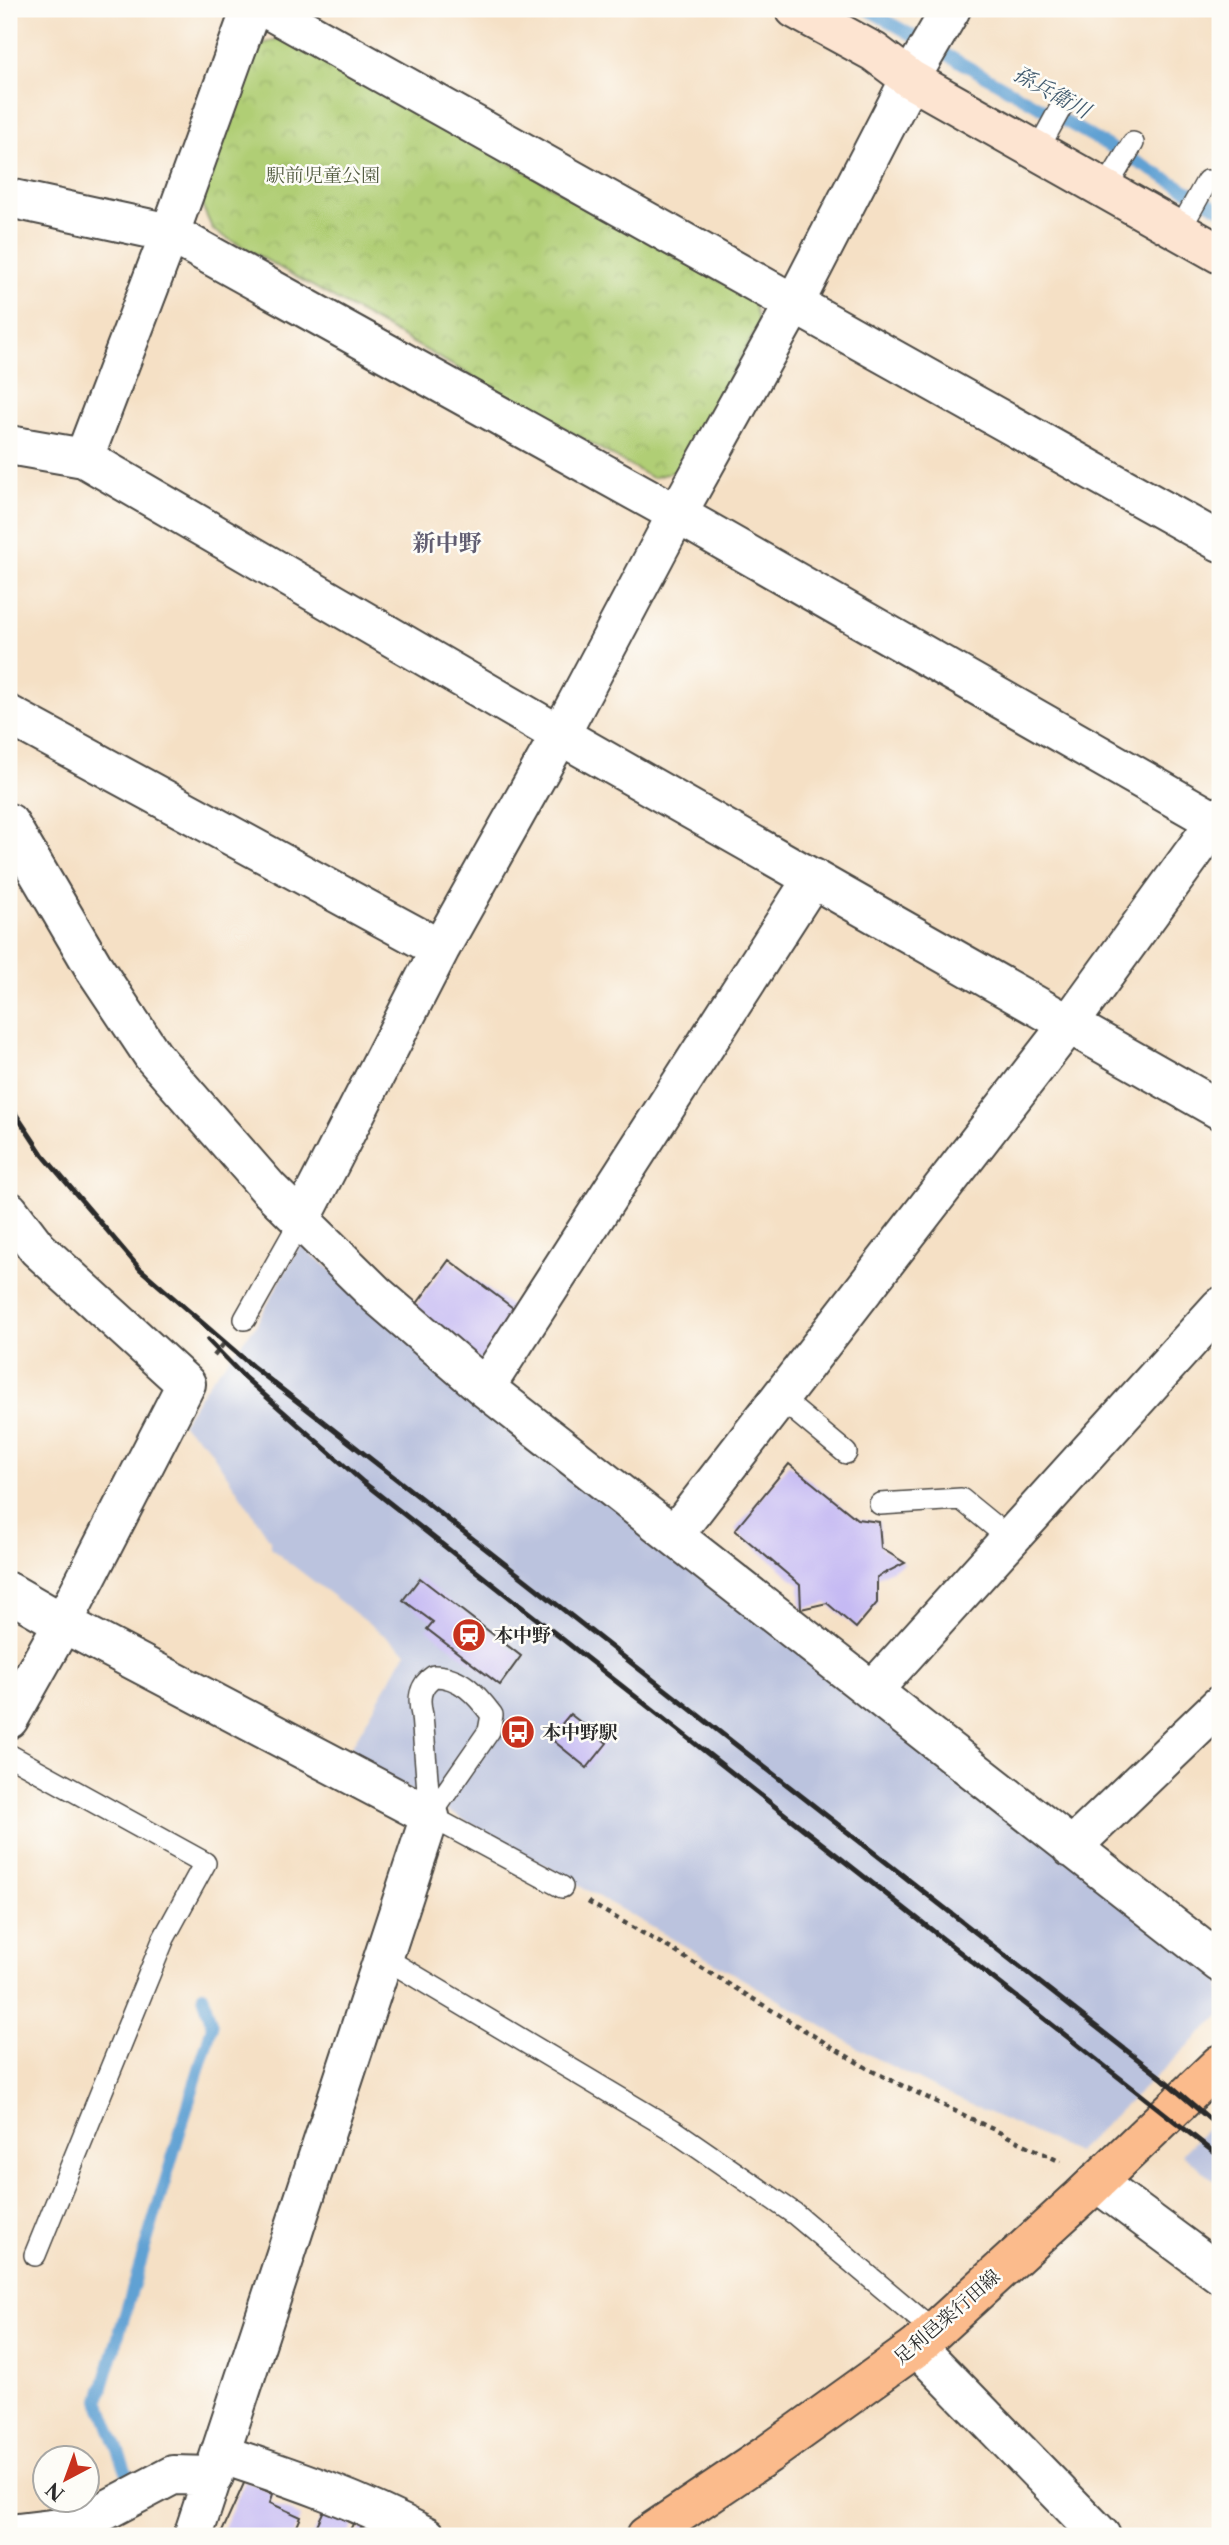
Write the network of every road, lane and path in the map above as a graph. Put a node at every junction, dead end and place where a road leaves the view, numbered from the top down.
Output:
1 (251, 9) edge
2 (267, 9) edge
3 (796, 9) edge
4 (951, 9) edge
5 (910, 79) junction
6 (1065, 100) dead end
7 (1133, 143) dead end
8 (1040, 145) junction
9 (1207, 181) dead end
10 (1109, 183) junction
11 (9, 198) edge
12 (1182, 225) junction
13 (170, 233) junction
14 (1220, 254) edge
15 (794, 303) junction
16 (9, 445) edge
17 (84, 458) junction
18 (677, 514) junction
19 (1220, 542) edge
20 (9, 715) edge
21 (560, 735) junction
22 (1219, 821) edge
23 (9, 824) edge
24 (813, 878) junction
25 (440, 949) junction
26 (1069, 1024) junction
27 (1220, 1110) edge
28 (9, 1211) edge
29 (301, 1220) junction
30 (1220, 1307) edge
31 (245, 1319) joint
32 (186, 1384) junction
33 (485, 1388) junction
34 (780, 1398) junction
35 (846, 1453) dead end
36 (880, 1504) dead end
37 (674, 1535) junction
38 (1010, 1538) junction
39 (9, 1592) edge
40 (63, 1623) junction
41 (872, 1691) junction
42 (1220, 1704) edge
43 (9, 1719) edge
44 (9, 1755) edge
45 (430, 1816) junction
46 (1071, 1848) junction
47 (562, 1887) joint
48 (383, 1957) junction
49 (1220, 1963) edge
50 (1220, 2064) edge
51 (1083, 2175) junction
52 (35, 2255) dead end
53 (1220, 2274) edge
54 (926, 2339) junction
55 (217, 2465) junction
56 (9, 2534) edge
57 (193, 2536) edge
58 (426, 2536) edge
59 (646, 2536) edge
60 (1101, 2536) edge

1 - 13 street
2 - 15 street
3 - 5 street
4 - 5 street
5 - 8 street
5 - 15 street
6 - 8 lane
7 - 10 lane
8 - 10 street
9 - 12 lane
10 - 12 street
11 - 13 street
12 - 14 street
13 - 17 street
13 - 18 street
15 - 18 street
15 - 19 street
16 - 17 street
17 - 21 street
18 - 21 street
18 - 22 street
20 - 25 street
21 - 24 street
21 - 25 street
22 - 26 street
23 - 29 street
24 - 26 street
24 - 33 street
25 - 29 street
26 - 27 street
26 - 34 street
28 - 32 street
29 - 31 lane
29 - 33 street
30 - 38 street
31 - 32 path
32 - 40 street
33 - 37 street
34 - 35 lane
34 - 37 street
36 - 38 lane
37 - 41 street
38 - 41 street
39 - 40 street
40 - 43 street
40 - 45 street
41 - 46 street
42 - 46 street
44 - 52 lane
45 - 45 lane
45 - 47 lane
45 - 48 street
46 - 49 street
47 - 51 path
48 - 54 lane
48 - 55 street
50 - 51 main road, 足利邑楽行田線
51 - 53 street
51 - 54 main road, 足利邑楽行田線
54 - 59 main road, 足利邑楽行田線
54 - 60 street
55 - 56 street
55 - 57 street
55 - 58 street

